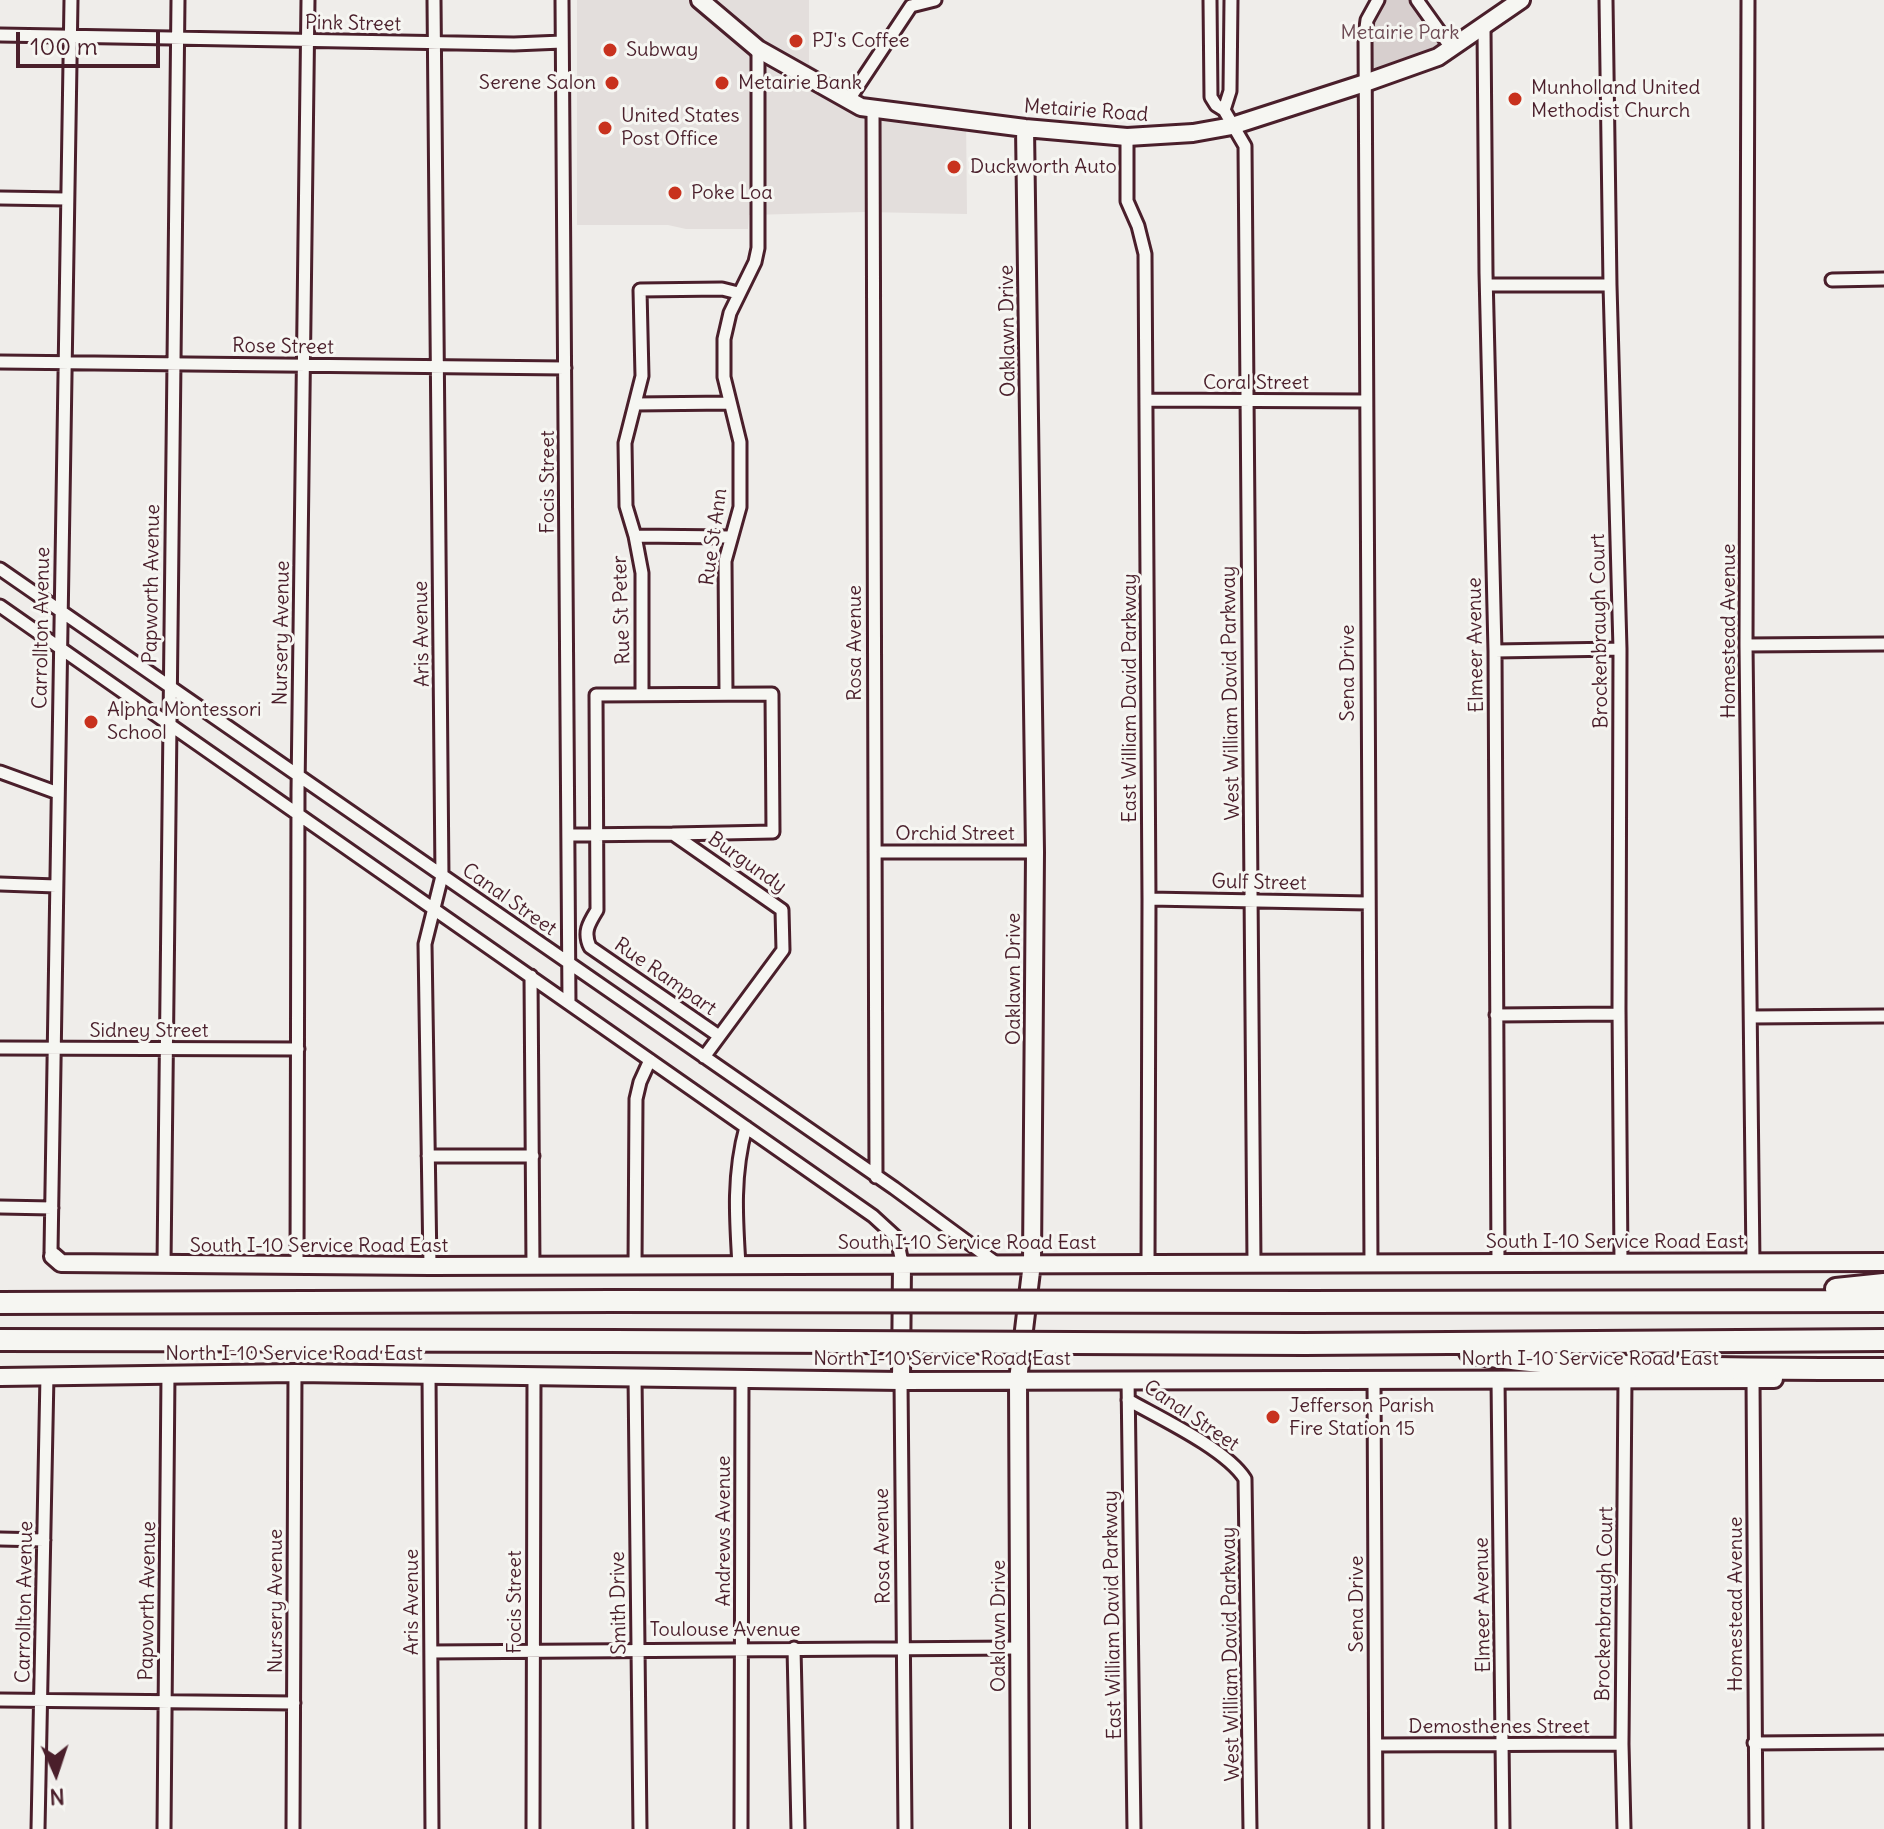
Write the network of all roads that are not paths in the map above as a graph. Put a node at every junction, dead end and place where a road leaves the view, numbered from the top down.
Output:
1 (71, 0) edge
2 (178, 0) edge
3 (308, 0) edge
4 (434, 0) edge
5 (562, 0) edge
6 (700, 0) edge
7 (935, 0) edge
8 (1210, 0) edge
9 (1231, 0) edge
10 (1378, 0) edge
11 (1417, 0) edge
12 (1521, 0) edge
13 (1606, 0) edge
14 (1748, 0) edge
15 (908, 3) edge
16 (1484, 28) junction
17 (0, 35) edge
18 (70, 36) junction
19 (176, 40) junction
20 (307, 41) junction
21 (562, 42) junction
22 (434, 43) junction
23 (758, 49) junction
24 (1452, 49) junction
25 (1365, 83) junction
26 (848, 101) junction
27 (873, 109) junction
28 (1224, 110) junction
29 (1232, 126) junction
30 (1025, 128) junction
31 (1127, 137) junction
32 (0, 198) edge
33 (66, 199) junction
34 (1884, 279) edge
35 (1832, 280) dead end
36 (1487, 285) junction
37 (1610, 285) junction
38 (738, 293) junction
39 (0, 362) edge
40 (64, 363) junction
41 (173, 364) junction
42 (302, 365) junction
43 (437, 366) junction
44 (565, 368) junction
45 (1147, 400) junction
46 (1246, 400) junction
47 (1365, 401) junction
48 (730, 403) junction
49 (635, 404) junction
50 (635, 536) junction
51 (730, 537) junction
52 (0, 569) edge
53 (0, 606) edge
54 (60, 611) junction
55 (1884, 644) edge
56 (1746, 645) junction
57 (60, 647) junction
58 (1620, 649) junction
59 (1495, 651) junction
60 (169, 687) junction
61 (642, 693) junction
62 (726, 694) junction
63 (169, 722) junction
64 (0, 772) edge
65 (298, 776) junction
66 (58, 793) junction
67 (298, 813) junction
68 (673, 834) junction
69 (569, 835) junction
70 (596, 835) junction
71 (875, 852) junction
72 (1035, 852) junction
73 (442, 876) junction
74 (0, 884) edge
75 (56, 886) junction
76 (1149, 899) junction
77 (1252, 901) junction
78 (1368, 903) junction
79 (434, 907) junction
80 (570, 964) junction
81 (531, 976) junction
82 (569, 1003) junction
83 (1619, 1014) junction
84 (1496, 1015) junction
85 (1884, 1016) edge
86 (1751, 1017) junction
87 (719, 1036) junction
88 (0, 1048) edge
89 (54, 1049) junction
90 (166, 1049) junction
91 (298, 1049) junction
92 (704, 1057) junction
93 (650, 1060) junction
94 (746, 1127) junction
95 (428, 1156) junction
96 (533, 1156) junction
97 (876, 1177) junction
98 (0, 1207) edge
99 (52, 1208) junction
100 (53, 1256) joint
101 (1371, 1262) junction
102 (1498, 1262) junction
103 (1621, 1262) junction
104 (1753, 1262) junction
105 (1884, 1262) edge
106 (902, 1263) junction
107 (996, 1263) junction
108 (1032, 1263) junction
109 (1148, 1263) junction
110 (1254, 1263) junction
111 (164, 1265) junction
112 (739, 1265) junction
113 (297, 1266) junction
114 (430, 1266) junction
115 (533, 1266) junction
116 (635, 1266) junction
117 (1884, 1284) edge
118 (0, 1301) edge
119 (1680, 1301) junction
120 (1884, 1301) edge
121 (0, 1340) edge
122 (1884, 1340) edge
123 (1434, 1344) junction
124 (1884, 1369) edge
125 (295, 1373) junction
126 (168, 1374) junction
127 (429, 1374) junction
128 (47, 1375) junction
129 (534, 1375) junction
130 (635, 1376) junction
131 (0, 1377) edge
132 (742, 1378) junction
133 (1884, 1378) edge
134 (1128, 1379) junction
135 (1374, 1379) junction
136 (1625, 1379) junction
137 (1753, 1379) junction
138 (1018, 1380) junction
139 (1498, 1380) junction
140 (901, 1381) junction
141 (1128, 1400) junction
142 (1245, 1479) joint
143 (0, 1539) edge
144 (44, 1540) junction
145 (742, 1648) junction
146 (794, 1648) junction
147 (904, 1648) junction
148 (1019, 1648) junction
149 (638, 1649) junction
150 (431, 1652) junction
151 (533, 1652) junction
152 (0, 1700) edge
153 (40, 1700) junction
154 (165, 1702) junction
155 (294, 1703) junction
156 (1884, 1742) edge
157 (1754, 1743) junction
158 (1503, 1744) junction
159 (1622, 1744) junction
160 (1376, 1745) junction
161 (38, 1829) edge
162 (164, 1829) edge
163 (293, 1829) edge
164 (432, 1829) edge
165 (533, 1829) edge
166 (640, 1829) edge
167 (741, 1829) edge
168 (798, 1829) edge
169 (905, 1829) edge
170 (1020, 1829) edge
171 (1134, 1829) edge
172 (1250, 1829) edge
173 (1376, 1829) edge
174 (1503, 1829) edge
175 (1624, 1829) edge
176 (1756, 1829) edge

1 - 18 street, Carrollton Avenue
2 - 19 street, Papworth Avenue
3 - 20 street, Nursery Avenue
4 - 22 street, Aris Avenue
5 - 21 street, Focis Street
6 - 23 street, Metairie Road
7 - 15 street
8 - 28 street, West William David Parkway
9 - 28 street
10 - 25 street, Sena Drive
11 - 24 street
12 - 16 street, Metairie Road
13 - 37 street, Brockenbraugh Court
14 - 56 street, Homestead Avenue
15 - 26 street
16 - 24 street, Metairie Road
16 - 36 street, Elmeer Avenue
17 - 18 street, Pink Street
18 - 19 street, Pink Street
18 - 33 street, Carrollton Avenue
19 - 20 street, Pink Street
19 - 41 street, Papworth Avenue
20 - 22 street, Pink Street
20 - 42 street, Nursery Avenue
21 - 22 street, Pink Street
21 - 44 street, Focis Street
22 - 43 street, Aris Avenue
23 - 26 street, Metairie Road
23 - 38 street, Rue St Ann
24 - 25 street, Metairie Road
25 - 29 street, Metairie Road
25 - 47 street, Sena Drive
26 - 27 street, Metairie Road
27 - 30 street, Metairie Road
27 - 71 street, Rosa Avenue
28 - 29 street, West William David Parkway
29 - 31 street, Metairie Road
29 - 46 street, West William David Parkway
30 - 31 street, Metairie Road
30 - 72 street, Oaklawn Drive
31 - 45 street, East William David Parkway
32 - 33 street
33 - 40 street, Carrollton Avenue
34 - 35 street
36 - 37 street
36 - 59 street, Elmeer Avenue
37 - 58 street, Brockenbraugh Court
38 - 48 street, Rue St Ann
38 - 49 street, Rue St Peter
39 - 40 street, Rose Street
40 - 41 street, Rose Street
40 - 54 street, Carrollton Avenue
41 - 42 street, Rose Street
41 - 60 street, Papworth Avenue
42 - 43 street, Rose Street
42 - 65 street, Nursery Avenue
43 - 44 street, Rose Street
43 - 73 street, Aris Avenue
44 - 69 street, Focis Street
45 - 46 street, Coral Street
45 - 76 street, East William David Parkway
46 - 47 street, Coral Street
46 - 77 street, West William David Parkway
47 - 78 street, Sena Drive
48 - 49 street
48 - 51 street, Rue St Ann
49 - 50 street, Rue St Peter
50 - 51 street
50 - 61 street, Rue St Peter
51 - 62 street, Rue St Ann
52 - 54 street, Canal Street
53 - 57 street
54 - 57 street, Carrollton Avenue
54 - 60 street, Canal Street
55 - 56 street
56 - 86 street, Homestead Avenue
57 - 63 street
57 - 66 street, Carrollton Avenue
58 - 59 street
58 - 83 street, Brockenbraugh Court
59 - 84 street, Elmeer Avenue
60 - 63 street, Papworth Avenue
60 - 65 street, Canal Street
61 - 62 street
61 - 70 street
62 - 68 street, Burgundy
63 - 67 street
63 - 90 street, Papworth Avenue
64 - 66 street
65 - 67 street, Nursery Avenue
65 - 73 street, Canal Street
66 - 75 street, Carrollton Avenue
67 - 79 street
67 - 91 street, Nursery Avenue
68 - 70 street, Burgundy
68 - 87 street, Burgundy
69 - 70 street, Burgundy
69 - 80 street, Focis Street
70 - 87 street, Rue Rampart
71 - 72 street, Orchid Street
71 - 97 street, Rosa Avenue
72 - 108 street, Oaklawn Drive
73 - 79 street, Aris Avenue
73 - 80 street, Canal Street
74 - 75 street
75 - 89 street, Carrollton Avenue
76 - 77 street, Gulf Street
76 - 109 street, East William David Parkway
77 - 78 street, Gulf Street
77 - 110 street, West William David Parkway
78 - 101 street, Sena Drive
79 - 81 street
79 - 95 street, Aris Avenue
80 - 82 street, Focis Street
80 - 92 street, Canal Street
81 - 82 street
81 - 96 street
82 - 93 street
83 - 84 street
83 - 103 street, Brockenbraugh Court
84 - 102 street, Elmeer Avenue
85 - 86 street
86 - 104 street, Homestead Avenue
87 - 92 street
88 - 89 street, Sidney Street
89 - 90 street, Sidney Street
89 - 99 street, Carrollton Avenue
90 - 91 street, Sidney Street
90 - 111 street, Papworth Avenue
91 - 113 street, Nursery Avenue
92 - 97 street, Canal Street
93 - 94 street
93 - 116 street
94 - 106 street
94 - 112 street
95 - 96 street
95 - 114 street, Aris Avenue
96 - 115 street
97 - 107 street, Canal Street
98 - 99 street
99 - 100 street, Carrollton Avenue
100 - 111 street, South I-10 Service Road East
101 - 102 street, South I-10 Service Road East
101 - 110 street, South I-10 Service Road East
102 - 103 street, South I-10 Service Road East
103 - 104 street, South I-10 Service Road East
104 - 105 street, South I-10 Service Road East
106 - 107 street, South I-10 Service Road East
106 - 112 street, South I-10 Service Road East
106 - 140 street, Rosa Avenue
107 - 108 street, South I-10 Service Road East
108 - 109 street, South I-10 Service Road East
108 - 138 street, Oaklawn Drive
109 - 110 street, South I-10 Service Road East
111 - 113 street, South I-10 Service Road East
112 - 116 street, South I-10 Service Road East
113 - 114 street, South I-10 Service Road East
114 - 115 street, South I-10 Service Road East
115 - 116 street, South I-10 Service Road East
117 - 119 highway
118 - 119 highway, bridge
119 - 120 highway
121 - 123 highway, bridge
122 - 123 highway
123 - 124 highway
125 - 126 street, North I-10 Service Road East
125 - 127 street, North I-10 Service Road East
125 - 155 street, Nursery Avenue
126 - 128 street, North I-10 Service Road East
126 - 154 street, Papworth Avenue
127 - 129 street, North I-10 Service Road East
127 - 150 street, Aris Avenue
128 - 131 street, North I-10 Service Road East
128 - 144 street, Carrollton Avenue
129 - 130 street, North I-10 Service Road East
129 - 151 street, Focis Street
130 - 132 street, North I-10 Service Road East
130 - 149 street, Smith Drive
132 - 140 street, North I-10 Service Road East
132 - 145 street, Andrews Avenue
133 - 137 street, North I-10 Service Road East
134 - 135 street, North I-10 Service Road East
134 - 138 street, North I-10 Service Road East
134 - 141 street, Canal Street
135 - 139 street, North I-10 Service Road East
135 - 160 street, Sena Drive
136 - 137 street, North I-10 Service Road East
136 - 139 street, North I-10 Service Road East
136 - 159 street, Brockenbraugh Court
137 - 157 street, Homestead Avenue
138 - 140 street, North I-10 Service Road East
138 - 148 street, Oaklawn Drive
139 - 158 street, Elmeer Avenue
140 - 147 street, Rosa Avenue
141 - 142 street, Canal Street
141 - 171 street, East William David Parkway
142 - 172 street, West William David Parkway
143 - 144 street
144 - 153 street, Carrollton Avenue
145 - 146 street, Toulouse Avenue
145 - 149 street, Toulouse Avenue
145 - 167 street, Andrews Avenue
146 - 147 street, Toulouse Avenue
146 - 168 street
147 - 148 street, Toulouse Avenue
147 - 169 street, Rosa Avenue
148 - 170 street, Oaklawn Drive
149 - 151 street, Toulouse Avenue
149 - 166 street, Smith Drive
150 - 151 street, Toulouse Avenue
150 - 164 street, Aris Avenue
151 - 165 street, Focis Street
152 - 153 street
153 - 154 street
153 - 161 street, Carrollton Avenue
154 - 155 street
154 - 162 street, Papworth Avenue
155 - 163 street, Nursery Avenue
156 - 157 street
157 - 176 street, Homestead Avenue
158 - 159 street, Demosthenes Street
158 - 160 street, Demosthenes Street
158 - 174 street, Elmeer Avenue
159 - 175 street, Brockenbraugh Court
160 - 173 street, Sena Drive

